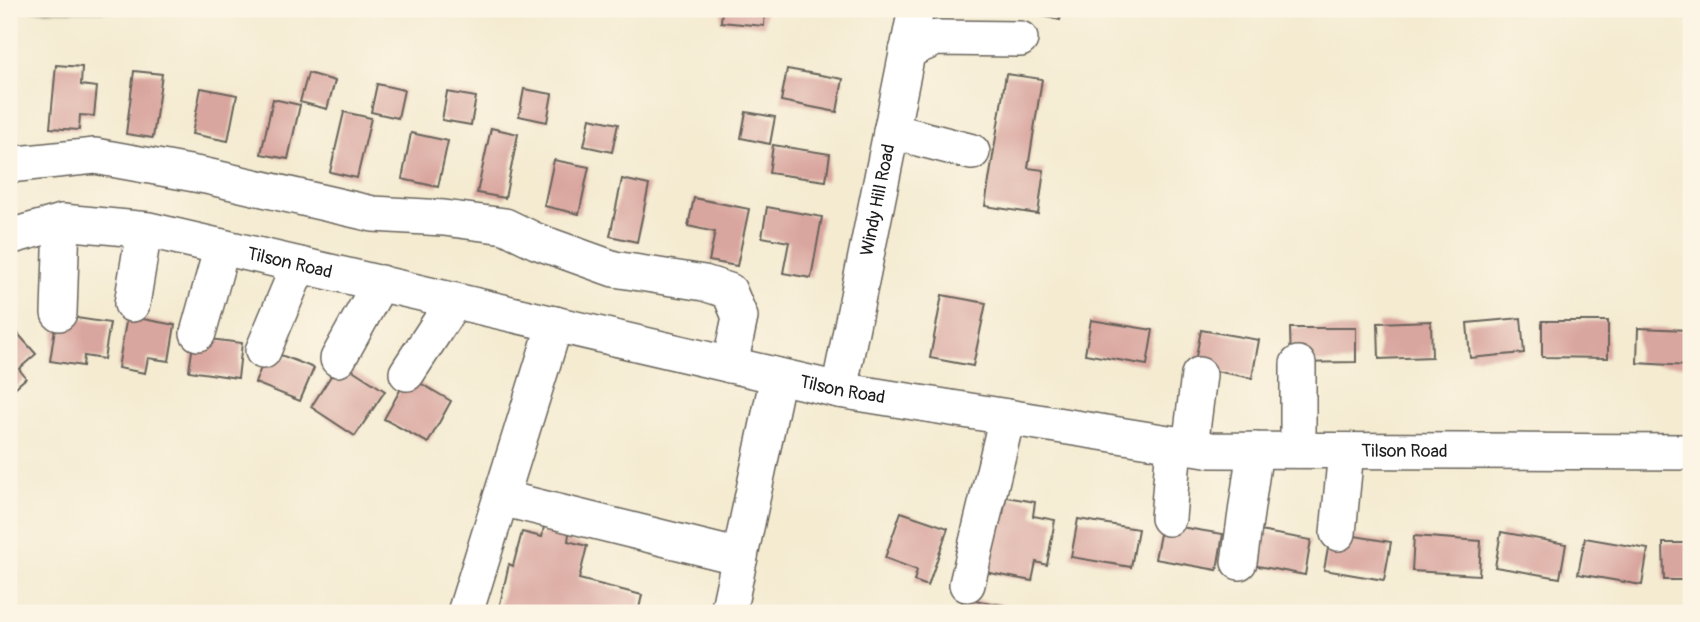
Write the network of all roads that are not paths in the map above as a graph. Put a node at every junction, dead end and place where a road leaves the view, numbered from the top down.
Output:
1 (916, 9) edge
2 (1020, 39) dead end
3 (907, 51) junction
4 (891, 131) junction
5 (972, 152) dead end
6 (9, 166) edge
7 (62, 222) junction
8 (145, 230) junction
9 (9, 237) edge
10 (222, 247) junction
11 (299, 265) junction
12 (380, 284) junction
13 (454, 301) junction
14 (132, 304) dead end
15 (59, 313) dead end
16 (555, 324) junction
17 (198, 333) dead end
18 (263, 351) dead end
19 (338, 359) dead end
20 (1298, 364) dead end
21 (730, 365) junction
22 (407, 373) dead end
23 (1199, 375) dead end
24 (778, 376) junction
25 (839, 390) junction
26 (1007, 417) junction
27 (1182, 445) junction
28 (1255, 450) junction
29 (1298, 450) junction
30 (1346, 451) junction
31 (1691, 452) edge
32 (501, 498) junction
33 (1168, 518) dead end
34 (1338, 533) dead end
35 (740, 557) junction
36 (1239, 562) dead end
37 (967, 584) dead end
38 (465, 613) edge
39 (728, 613) edge

1 - 3 street, Windy Hill Road
2 - 3 street
3 - 4 street, Windy Hill Road
4 - 5 street
4 - 25 street, Windy Hill Road
6 - 21 street
7 - 8 street, Tilson Road
7 - 9 street, Tilson Road
7 - 15 street
8 - 10 street, Tilson Road
8 - 14 street
10 - 11 street, Tilson Road
10 - 17 street
11 - 12 street, Tilson Road
11 - 18 street
12 - 13 street, Tilson Road
12 - 19 street
13 - 16 street, Tilson Road
13 - 22 street
16 - 21 street, Tilson Road
16 - 32 street
20 - 29 street
21 - 24 street, Tilson Road
23 - 27 street
24 - 25 street, Tilson Road
24 - 35 street
25 - 26 street, Tilson Road
26 - 27 street, Tilson Road
26 - 37 street
27 - 28 street, Tilson Road
27 - 33 street
28 - 29 street, Tilson Road
28 - 36 street
29 - 30 street, Tilson Road
30 - 31 street, Tilson Road
30 - 34 street
32 - 35 street
32 - 38 street
35 - 39 street

